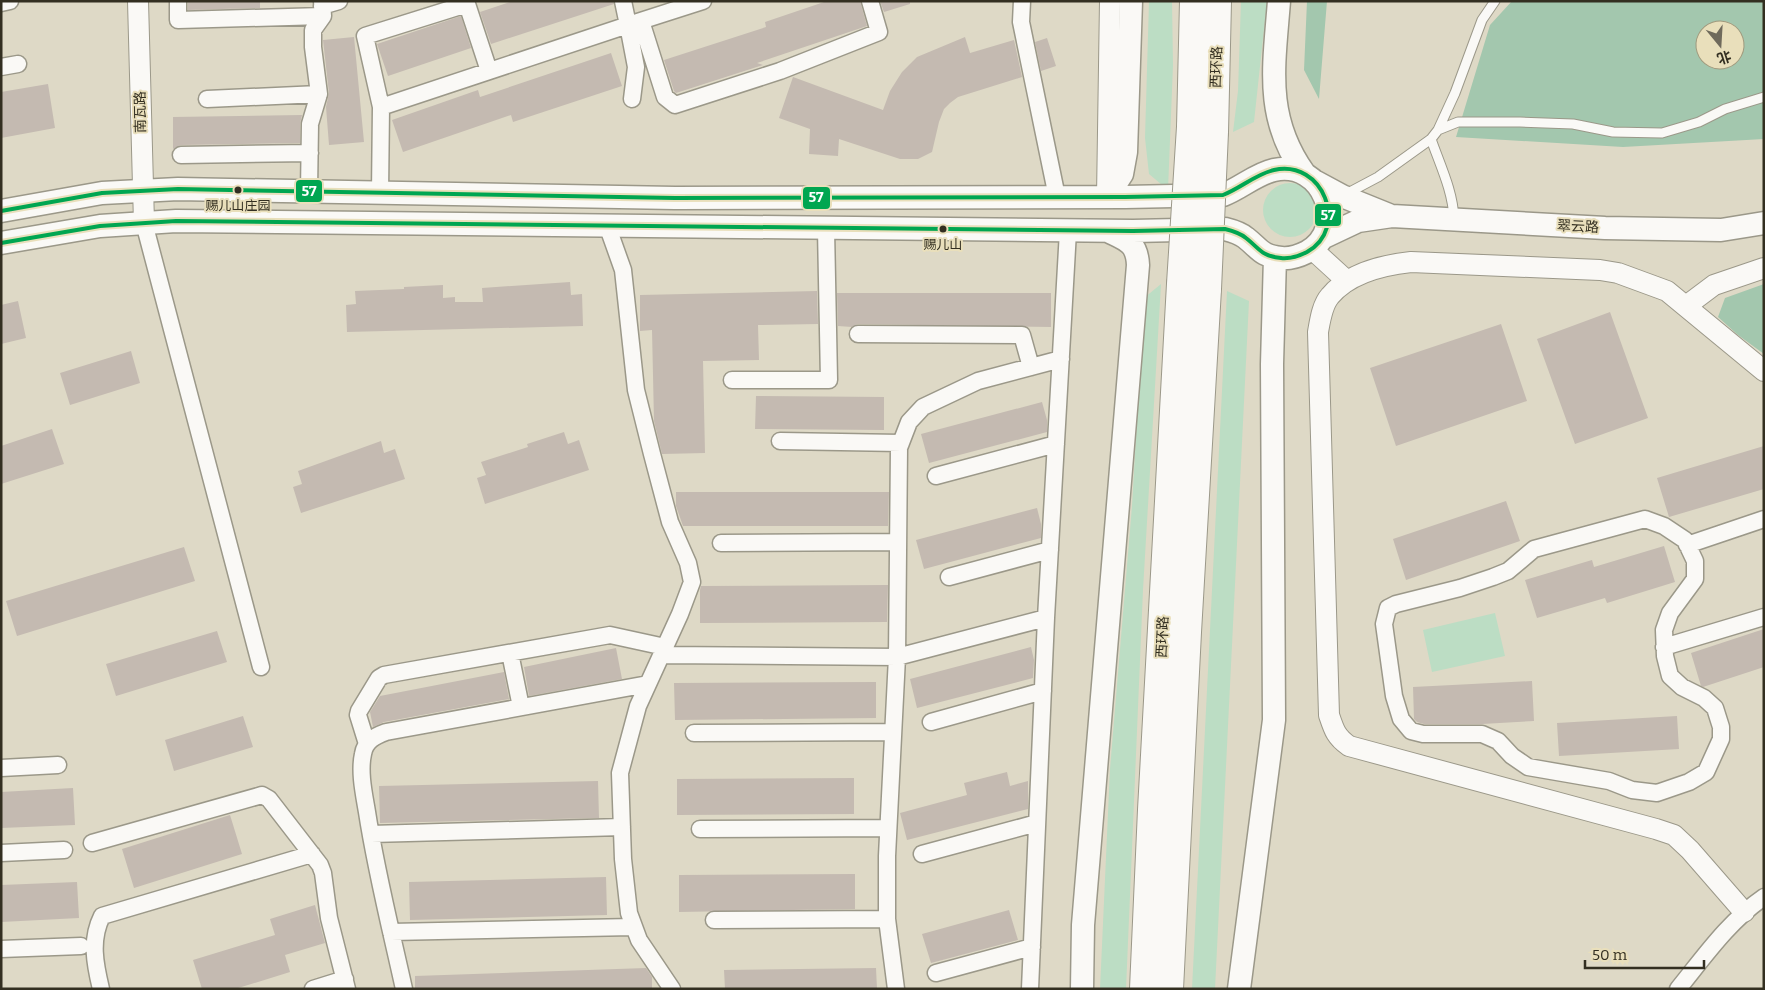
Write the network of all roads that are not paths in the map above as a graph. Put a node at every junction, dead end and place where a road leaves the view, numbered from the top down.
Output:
1 (10, 1) edge
2 (138, 1) edge
3 (178, 1) edge
4 (339, 1) edge
5 (623, 1) edge
6 (703, 1) edge
7 (870, 1) edge
8 (1022, 1) edge
9 (1110, 1) edge
10 (1131, 1) edge
11 (1194, 1) edge
12 (1217, 1) edge
13 (1279, 1) edge
14 (1495, 1) edge
15 (1, 3) edge
16 (470, 3) edge
17 (323, 8) edge
18 (634, 23) junction
19 (18, 64) dead end
20 (1, 67) edge
21 (489, 71) junction
22 (319, 94) junction
23 (1764, 97) edge
24 (207, 98) dead end
25 (632, 99) dead end
26 (380, 107) junction
27 (1203, 130) junction
28 (1438, 130) junction
29 (1431, 139) junction
30 (310, 153) junction
31 (181, 155) dead end
32 (1310, 178) junction
33 (142, 191) junction
34 (309, 191) junction
35 (380, 193) junction
36 (1342, 196) junction
37 (826, 197) junction
38 (1057, 197) junction
39 (1107, 197) junction
40 (1, 211) edge
41 (1392, 216) junction
42 (1454, 220) junction
43 (144, 223) junction
44 (1764, 223) edge
45 (607, 225) junction
46 (826, 229) junction
47 (1068, 230) junction
48 (1107, 231) junction
49 (1, 243) edge
50 (1317, 244) junction
51 (1275, 257) junction
52 (1764, 268) edge
53 (1347, 281) junction
54 (1194, 287) junction
55 (1686, 306) junction
56 (858, 334) dead end
57 (1061, 359) junction
58 (1031, 367) junction
59 (1764, 371) edge
60 (732, 380) dead end
61 (780, 441) dead end
62 (901, 443) junction
63 (1056, 444) junction
64 (936, 476) dead end
65 (1764, 519) edge
66 (898, 542) junction
67 (721, 543) dead end
68 (1688, 545) junction
69 (1050, 550) junction
70 (949, 577) dead end
71 (1764, 617) edge
72 (1046, 618) junction
73 (1664, 647) junction
74 (663, 651) junction
75 (510, 653) junction
76 (897, 657) junction
77 (261, 667) dead end
78 (648, 684) junction
79 (1043, 691) junction
80 (521, 707) junction
81 (931, 722) dead end
82 (893, 732) junction
83 (694, 733) dead end
84 (367, 744) junction
85 (58, 765) dead end
86 (1, 768) edge
87 (1037, 823) junction
88 (622, 827) junction
89 (888, 828) junction
90 (700, 829) dead end
91 (371, 834) junction
92 (92, 843) dead end
93 (64, 850) dead end
94 (1, 853) edge
95 (312, 854) junction
96 (922, 854) dead end
97 (1764, 897) edge
98 (1744, 912) junction
99 (714, 920) dead end
100 (887, 920) junction
101 (633, 927) junction
102 (392, 932) junction
103 (81, 946) dead end
104 (1032, 947) junction
105 (1, 949) edge
106 (936, 973) dead end
107 (346, 984) edge
108 (101, 989) edge
109 (313, 989) edge
110 (404, 989) edge
111 (672, 989) edge
112 (896, 989) edge
113 (1030, 989) edge
114 (1082, 989) edge
115 (1144, 989) edge
116 (1169, 989) edge
117 (1239, 989) edge
118 (1678, 989) edge

1 - 15 street
2 - 33 street, 南瓦路
3 - 17 street
4 - 17 street
5 - 18 street
6 - 18 street
7 - 18 street
8 - 38 street
9 - 39 street
10 - 39 main road
11 - 27 highway, 西环路
12 - 27 highway, 西环路
13 - 32 main road
14 - 28 lane
16 - 21 street
16 - 26 street
17 - 22 street
18 - 21 street
18 - 25 street
19 - 20 street
21 - 26 street
22 - 24 street
22 - 30 street
23 - 28 lane
26 - 35 street
27 - 54 highway, bridge
28 - 29 lane
29 - 36 lane
29 - 42 lane
30 - 31 street
30 - 34 street
32 - 36 main road
32 - 39 main road
32 - 50 main road
33 - 34 main road
33 - 40 main road
33 - 43 street, 南瓦路
34 - 35 main road
35 - 37 main road
36 - 41 main road
37 - 38 main road
37 - 46 main road
38 - 39 main road
41 - 42 main road, 翠云路
41 - 50 main road
42 - 44 main road, 翠云路
43 - 45 main road
43 - 49 main road
43 - 77 street
45 - 46 main road
45 - 74 street
46 - 47 main road
46 - 60 street
47 - 48 main road
47 - 57 street
48 - 51 main road
48 - 114 main road
50 - 51 main road
50 - 53 street
51 - 117 main road
52 - 55 street
53 - 55 street
53 - 98 street
54 - 115 highway, 西环路
54 - 116 highway, 西环路
55 - 59 street
56 - 58 street
57 - 58 street
57 - 63 street
58 - 62 street
61 - 62 street
62 - 66 street
63 - 64 street
63 - 69 street
65 - 68 street
66 - 67 street
66 - 76 street
68 - 73 street
68 - 73 street
69 - 70 street
69 - 72 street
71 - 73 street
72 - 76 street
72 - 79 street
74 - 75 street
74 - 76 street
74 - 78 street
75 - 80 street
75 - 84 street
76 - 82 street
78 - 80 street
78 - 88 street
79 - 81 street
79 - 87 street
80 - 84 street
82 - 83 street
82 - 89 street
84 - 91 street
85 - 86 street
87 - 96 street
87 - 104 street
88 - 91 street
88 - 101 street
89 - 90 street
89 - 100 street
91 - 102 street
92 - 95 street
93 - 94 street
95 - 107 street
95 - 108 street
97 - 98 street
98 - 118 street
99 - 100 street
100 - 112 street
101 - 102 street
101 - 111 street
102 - 110 street
103 - 105 street
104 - 106 street
104 - 113 street
107 - 109 street

